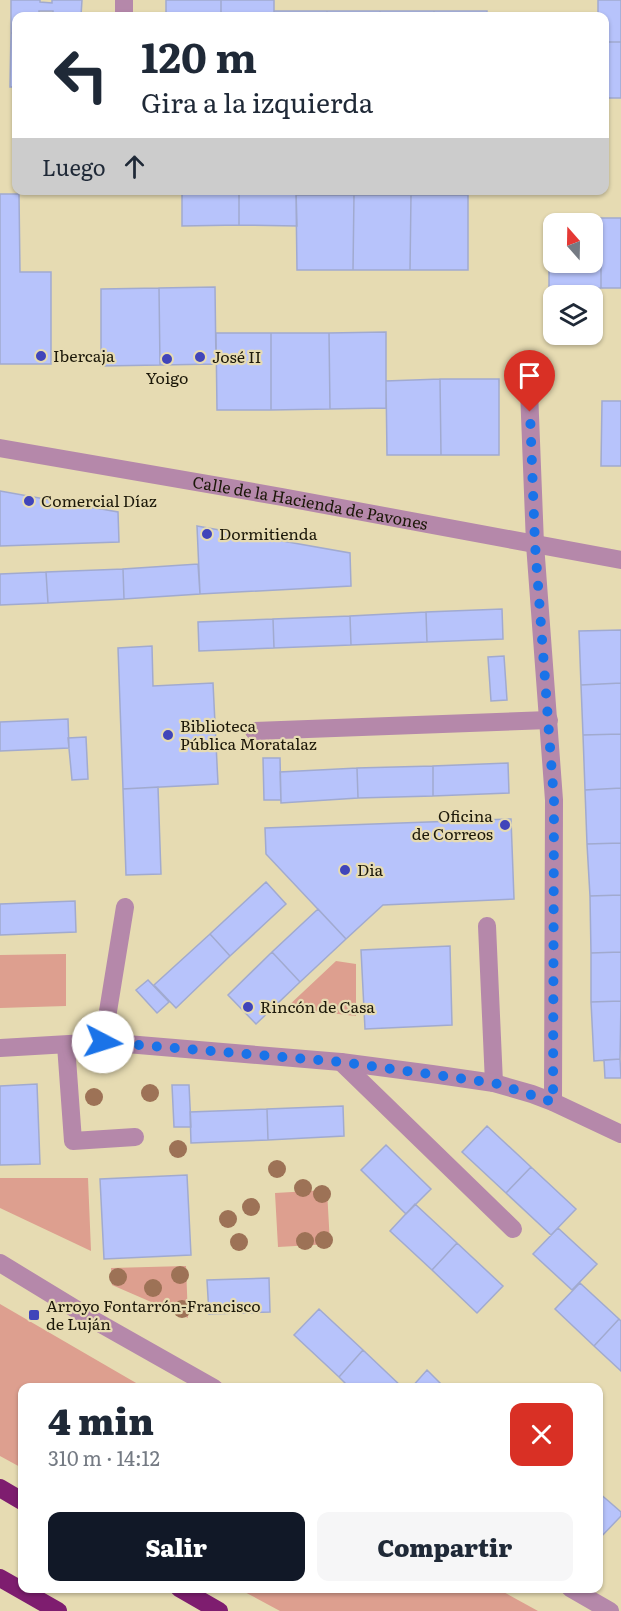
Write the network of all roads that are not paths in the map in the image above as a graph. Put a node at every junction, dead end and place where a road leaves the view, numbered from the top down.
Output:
1 (534, 363) dead end
2 (0, 448) edge
3 (535, 544) junction
4 (621, 560) edge
5 (549, 720) junction
6 (254, 731) dead end
7 (125, 907) dead end
8 (487, 926) dead end
9 (103, 1042) junction
10 (66, 1045) junction
11 (0, 1048) edge
12 (341, 1062) junction
13 (494, 1083) junction
14 (553, 1102) junction
15 (621, 1134) edge
16 (135, 1137) dead end
17 (513, 1229) dead end
18 (0, 1263) edge
19 (205, 1383) edge
20 (0, 1488) edge
21 (18, 1498) edge
22 (0, 1578) edge
23 (18, 1588) edge
24 (26, 1593) edge
25 (188, 1593) edge
26 (579, 1593) edge
27 (58, 1611) edge
28 (219, 1611) edge
29 (610, 1611) edge

1 - 3 street
2 - 3 street, Calle de la Hacienda de Pavones
3 - 4 street, Calle de la Hacienda de Pavones
3 - 5 street
5 - 6 street
5 - 14 street
7 - 9 street
8 - 13 street
9 - 10 street
9 - 12 street
10 - 11 street
10 - 16 street
12 - 13 street
12 - 17 street
13 - 14 street
14 - 15 street
18 - 19 street
20 - 21 highway
22 - 23 highway
24 - 27 highway
25 - 28 highway
26 - 29 street

